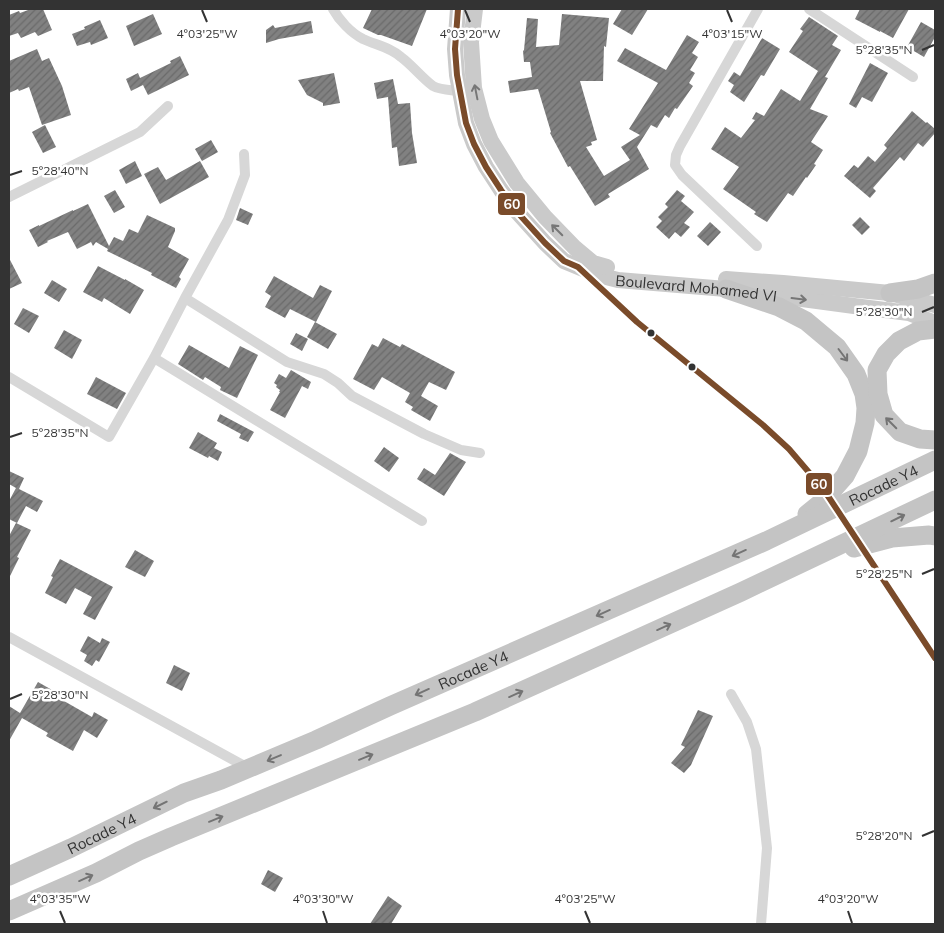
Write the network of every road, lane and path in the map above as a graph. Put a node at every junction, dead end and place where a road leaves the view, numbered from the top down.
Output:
1 (333, 9) edge
2 (458, 9) edge
3 (475, 9) edge
4 (758, 9) edge
5 (809, 9) edge
6 (913, 77) dead end
7 (459, 91) junction
8 (168, 106) dead end
9 (244, 154) dead end
10 (9, 198) edge
11 (757, 246) dead end
12 (935, 284) edge
13 (726, 290) junction
14 (890, 293) junction
15 (185, 298) junction
16 (935, 305) edge
17 (935, 323) edge
18 (935, 329) edge
19 (154, 358) junction
20 (9, 377) edge
21 (935, 440) edge
22 (480, 452) dead end
23 (935, 460) edge
24 (935, 500) edge
25 (422, 521) dead end
26 (788, 531) junction
27 (935, 536) edge
28 (814, 558) junction
29 (9, 638) edge
30 (731, 694) dead end
31 (249, 769) junction
32 (9, 876) edge
33 (9, 911) edge
34 (761, 924) edge

1 - 7 street
2 - 7 main road, Boulevard Mohamed VI
14 -> 3 main road, Boulevard Mohamed VI
4 - 11 street
5 - 6 street
7 - 13 main road, Boulevard Mohamed VI
8 - 10 street
9 - 15 street
12 - 14 highway
13 -> 17 main road, Boulevard Mohamed VI
13 -> 26 highway
14 - 16 main road, Boulevard Mohamed VI
15 - 19 street
15 - 22 street
21 -> 18 highway
19 - 20 street
19 - 25 street
23 - 26 highway, Rocade Y4
28 -> 24 highway
26 -> 31 highway, Rocade Y4
27 - 28 highway
33 -> 28 highway
29 - 31 street
30 - 34 street
31 -> 32 highway, Rocade Y4

